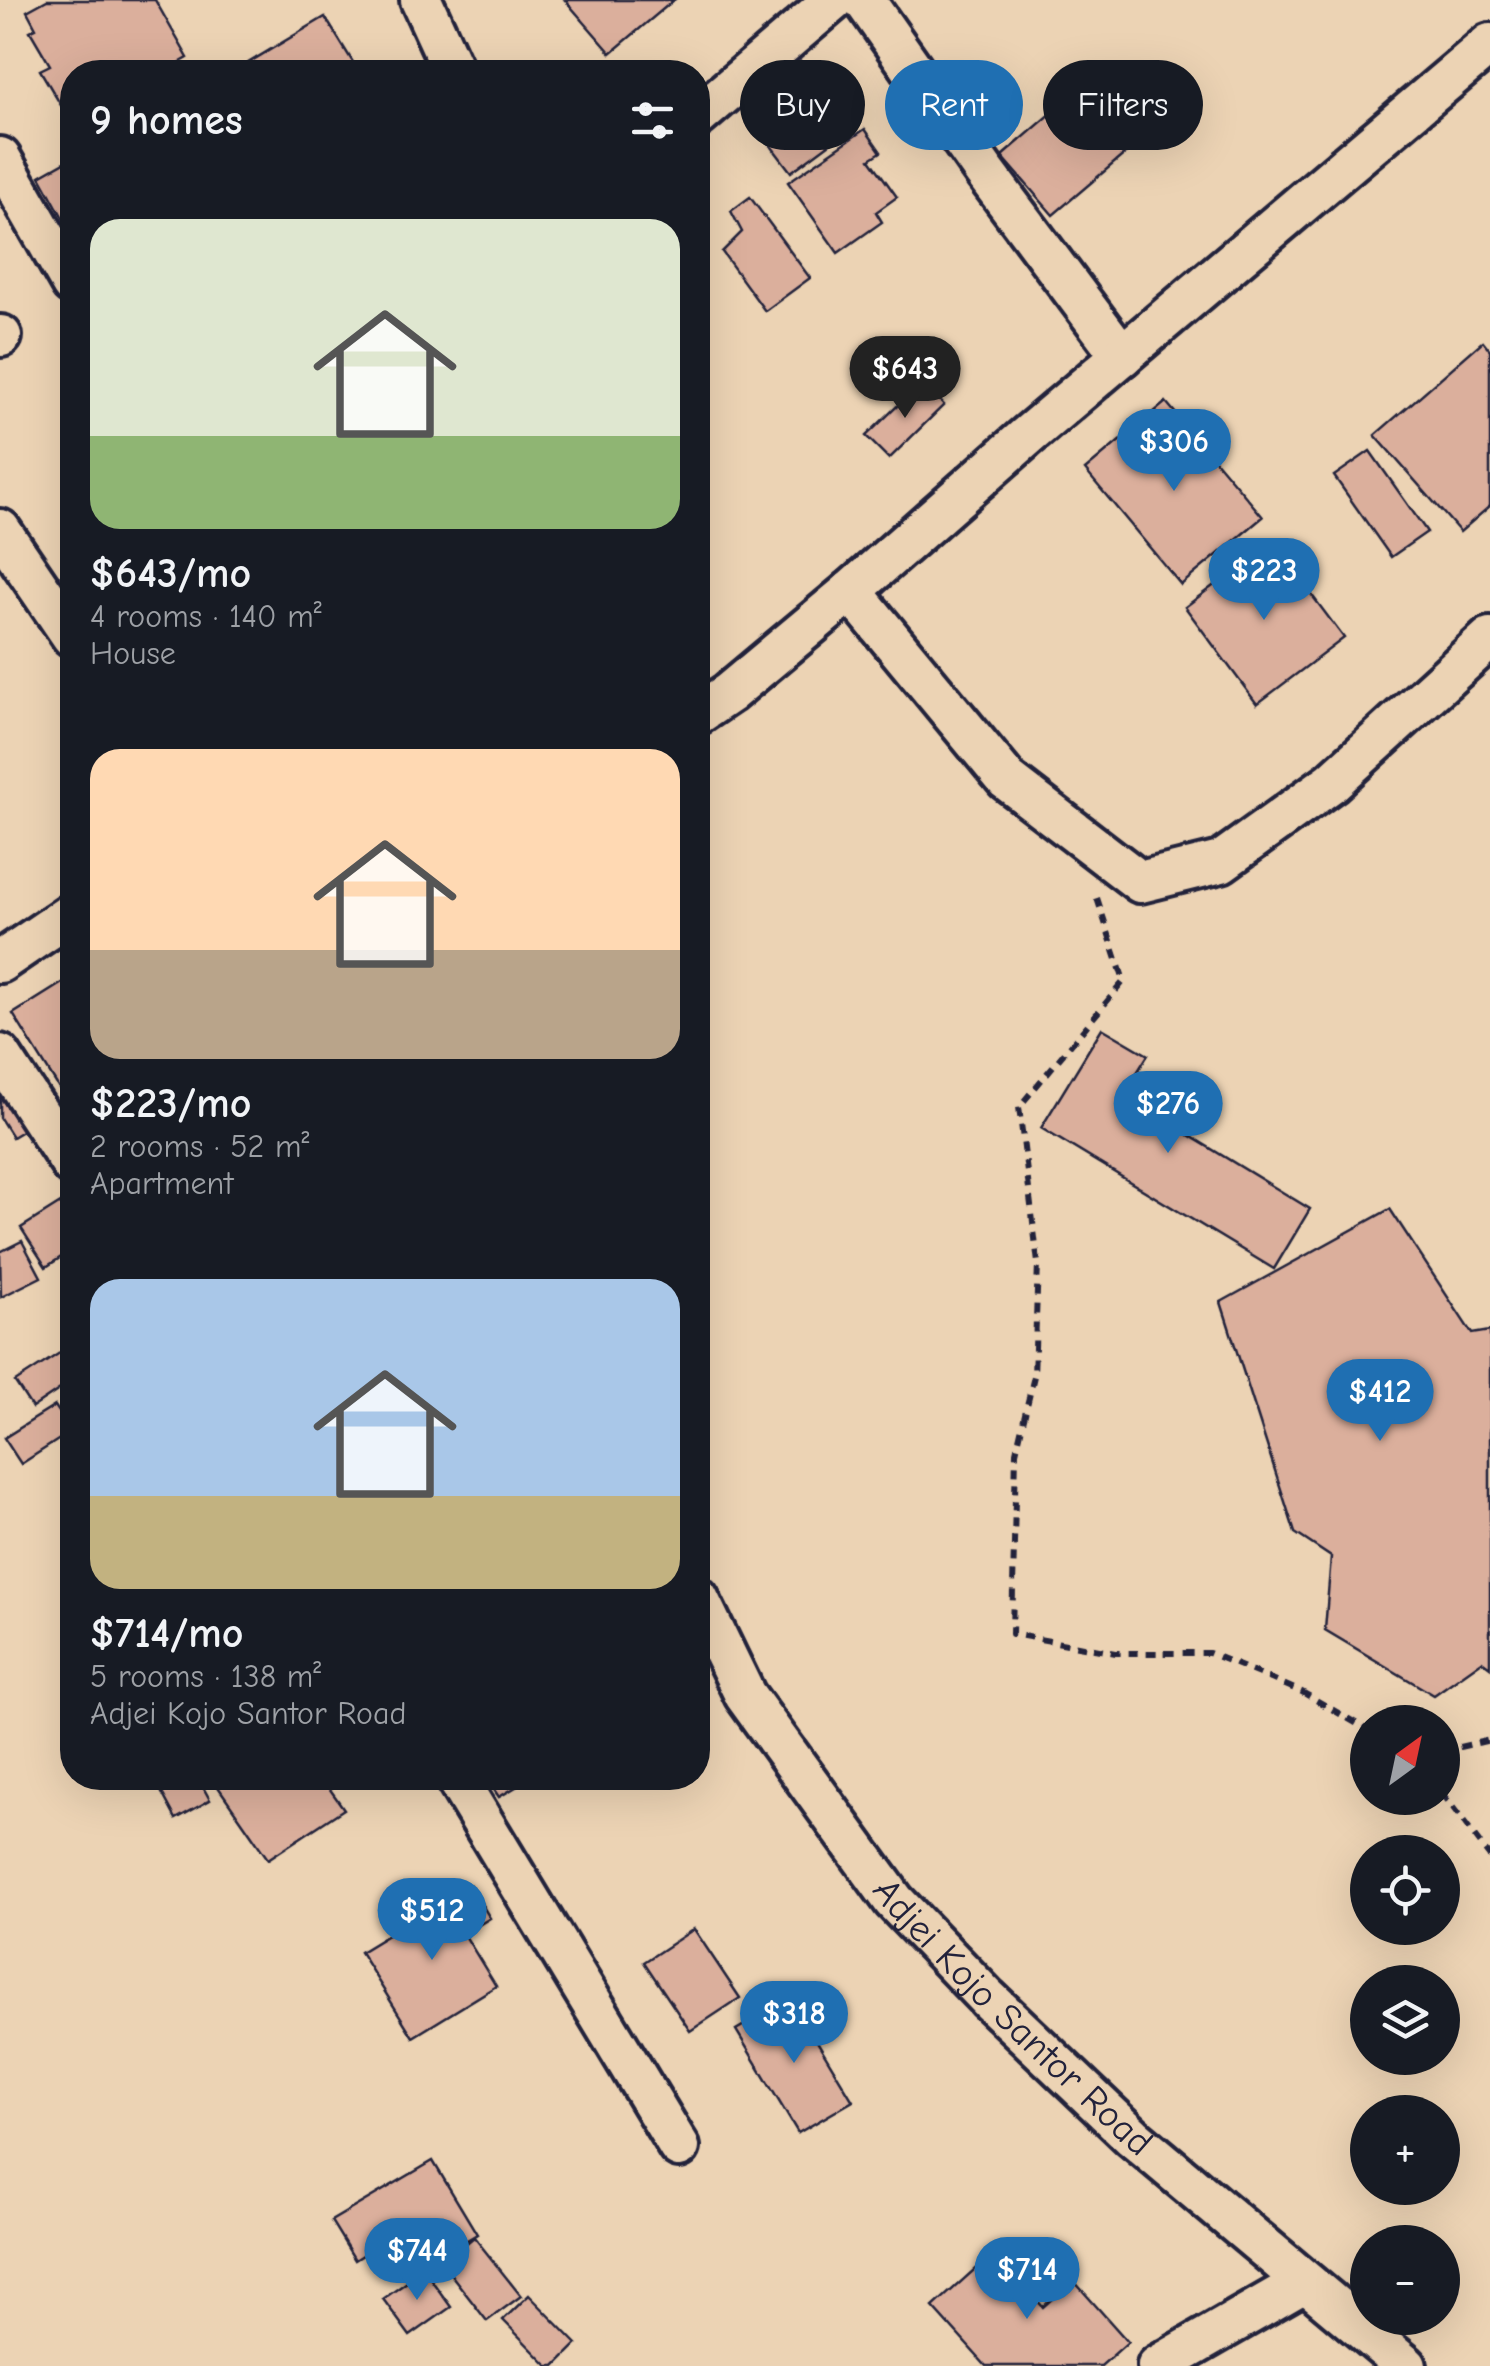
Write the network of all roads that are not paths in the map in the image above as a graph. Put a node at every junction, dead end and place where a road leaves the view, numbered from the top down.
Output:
1 (421, 0) edge
2 (834, 0) edge
3 (864, 0) edge
4 (1490, 44) edge
5 (448, 60) edge
6 (710, 106) edge
7 (0, 158) edge
8 (60, 263) edge
9 (1122, 356) junction
10 (0, 530) edge
11 (850, 591) junction
12 (60, 618) edge
13 (1490, 638) edge
14 (710, 706) edge
15 (60, 921) edge
16 (0, 962) edge
17 (0, 1055) edge
18 (60, 1147) edge
19 (710, 1623) edge
20 (463, 1790) edge
21 (678, 2147) dead end
22 (1304, 2282) junction
23 (1158, 2366) edge
24 (1406, 2366) edge

1 - 5 street
2 - 6 street
3 - 9 street
4 - 9 street
7 - 8 street
9 - 11 street
10 - 12 street
11 - 13 street
11 - 14 street
15 - 16 street
17 - 18 street
19 - 22 street, Adjei Kojo Santor Road
20 - 21 street
22 - 23 street
22 - 24 street, Adjei Kojo Santor Road

